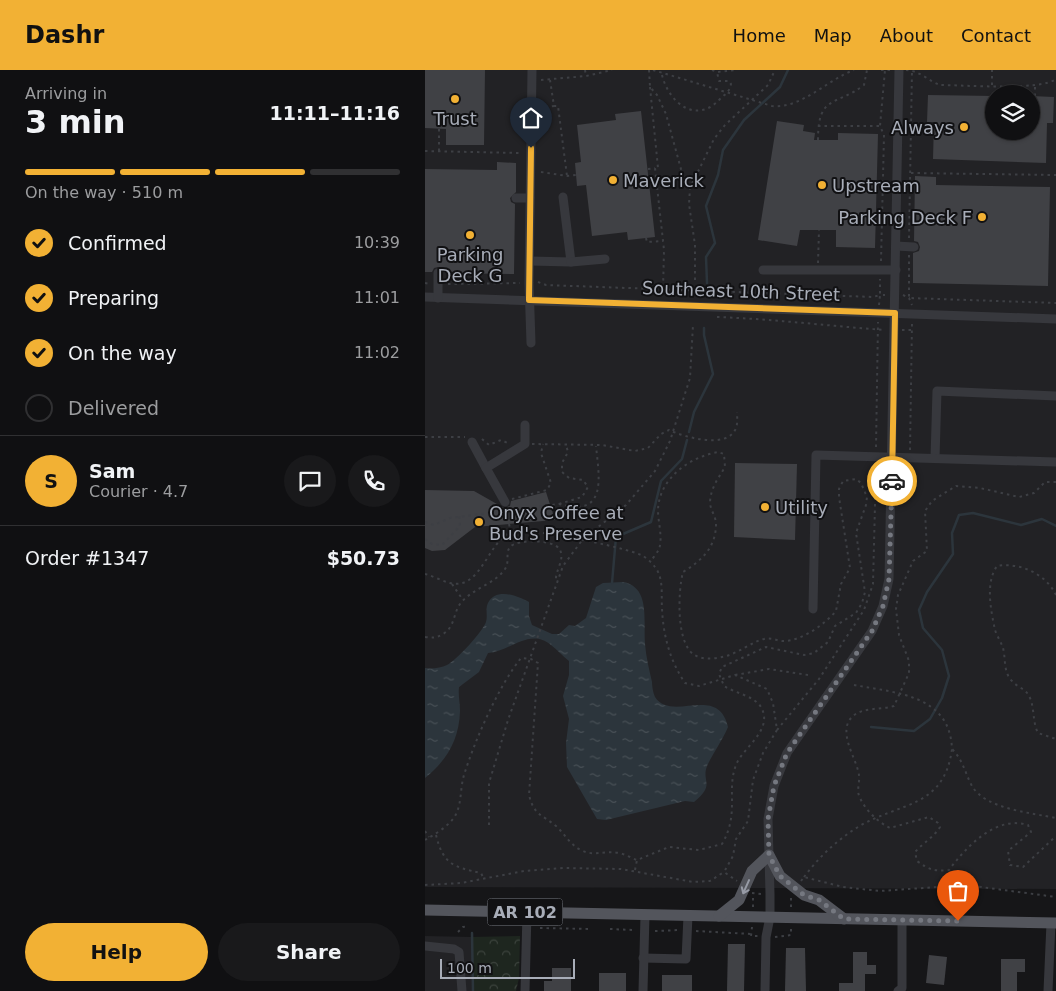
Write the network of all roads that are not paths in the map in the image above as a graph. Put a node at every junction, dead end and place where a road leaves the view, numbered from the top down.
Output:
1 (899, 70) edge
2 (532, 74) edge
3 (563, 197) dead end
4 (516, 198) dead end
5 (530, 198) junction
6 (896, 246) junction
7 (911, 246) road end
8 (605, 259) dead end
9 (530, 261) junction
10 (571, 262) junction
11 (763, 270) dead end
12 (896, 270) junction
13 (438, 273) dead end
14 (425, 297) edge
15 (438, 298) junction
16 (529, 300) junction
17 (895, 313) junction
18 (1056, 319) edge
19 (531, 344) dead end
20 (1056, 396) edge
21 (525, 425) dead end
22 (472, 442) dead end
23 (893, 457) junction
24 (935, 458) junction
25 (1056, 462) edge
26 (486, 468) junction
27 (505, 501) road end
28 (813, 609) dead end
29 (769, 855) junction
30 (425, 910) edge
31 (527, 912) junction
32 (645, 915) junction
33 (688, 916) junction
34 (719, 916) junction
35 (770, 917) junction
36 (844, 919) junction
37 (903, 920) junction
38 (1053, 923) edge
39 (425, 946) edge
40 (643, 958) junction
41 (462, 991) edge
42 (525, 991) edge
43 (643, 991) edge
44 (765, 991) edge
45 (899, 991) edge
46 (1048, 991) edge

1 - 6 street
2 - 5 street
3 - 10 street
4 - 5 street
5 - 9 street
6 - 7 street
6 - 12 street
8 - 10 street
9 - 10 street
9 - 16 street
11 - 12 street
12 - 17 street
13 - 15 street
14 - 15 street, Southeast 10th Street
15 - 16 street, Southeast 10th Street
16 - 17 street, Southeast 10th Street
16 - 19 street
17 - 18 street, Southeast 10th Street
17 - 23 street
20 - 24 street
21 - 26 street
22 - 26 street
23 - 24 street
23 - 28 street
23 - 29 street
24 - 25 street
26 - 27 street
29 -> 34 main road
29 - 35 street
29 - 36 main road
30 - 31 main road, AR 102
31 - 32 main road, AR 102
31 - 42 street
32 - 33 main road, AR 102
32 - 40 street
33 - 34 main road, AR 102
33 - 40 street
34 - 35 main road, AR 102
35 - 36 main road, AR 102
35 - 44 street
36 - 37 main road, AR 102
37 - 38 main road, AR 102
37 - 45 street
38 - 46 street
39 - 41 street
40 - 43 street

